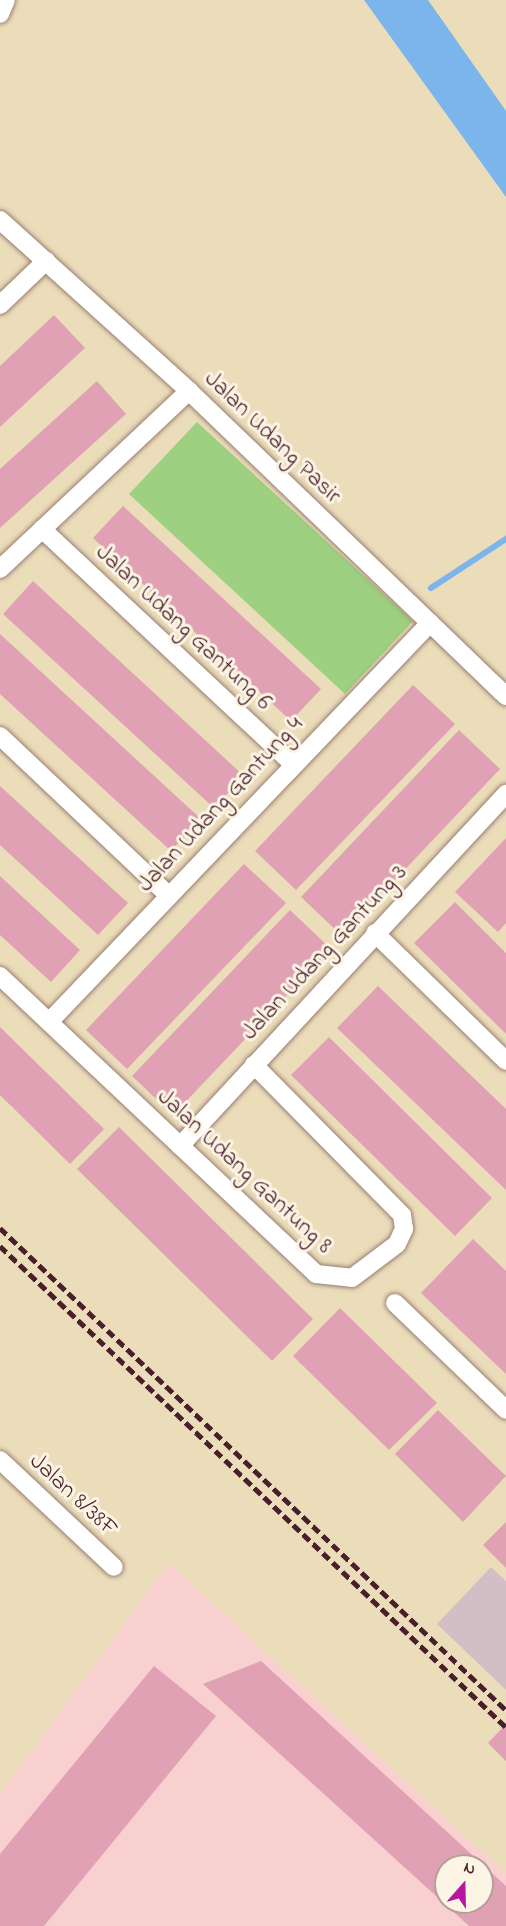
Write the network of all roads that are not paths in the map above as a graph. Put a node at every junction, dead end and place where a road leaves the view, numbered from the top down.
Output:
1 (6, 0) edge
2 (0, 14) edge
3 (0, 220) edge
4 (46, 261) junction
5 (0, 305) edge
6 (189, 391) junction
7 (42, 529) junction
8 (0, 569) edge
9 (430, 622) junction
10 (506, 696) edge
11 (0, 736) edge
12 (292, 763) junction
13 (506, 794) edge
14 (168, 895) junction
15 (375, 933) junction
16 (0, 976) edge
17 (49, 1022) junction
18 (506, 1061) edge
19 (254, 1065) junction
20 (180, 1146) junction
21 (395, 1303) dead end
22 (506, 1410) edge
23 (0, 1460) edge
24 (114, 1567) dead end

1 - 2 street
3 - 4 street, Jalan Udang Pasir
4 - 5 street
4 - 6 street, Jalan Udang Pasir
6 - 7 street
6 - 9 street, Jalan Udang Pasir
7 - 8 street
7 - 12 street, Jalan Udang Gantung 6
9 - 10 street, Jalan Udang Pasir
9 - 12 street, Jalan Udang Gantung 4
11 - 14 street
12 - 14 street, Jalan Udang Gantung 4
13 - 15 street, Jalan Udang Gantung 3
14 - 17 street, Jalan Udang Gantung 4
15 - 18 street
15 - 19 street, Jalan Udang Gantung 3
16 - 17 street, Jalan Udang Gantung 8
17 - 20 street, Jalan Udang Gantung 8
19 - 20 street, Jalan Udang Gantung 3
19 - 20 street, Jalan Udang Gantung 8
21 - 22 street
23 - 24 street, Jalan 8/38F

